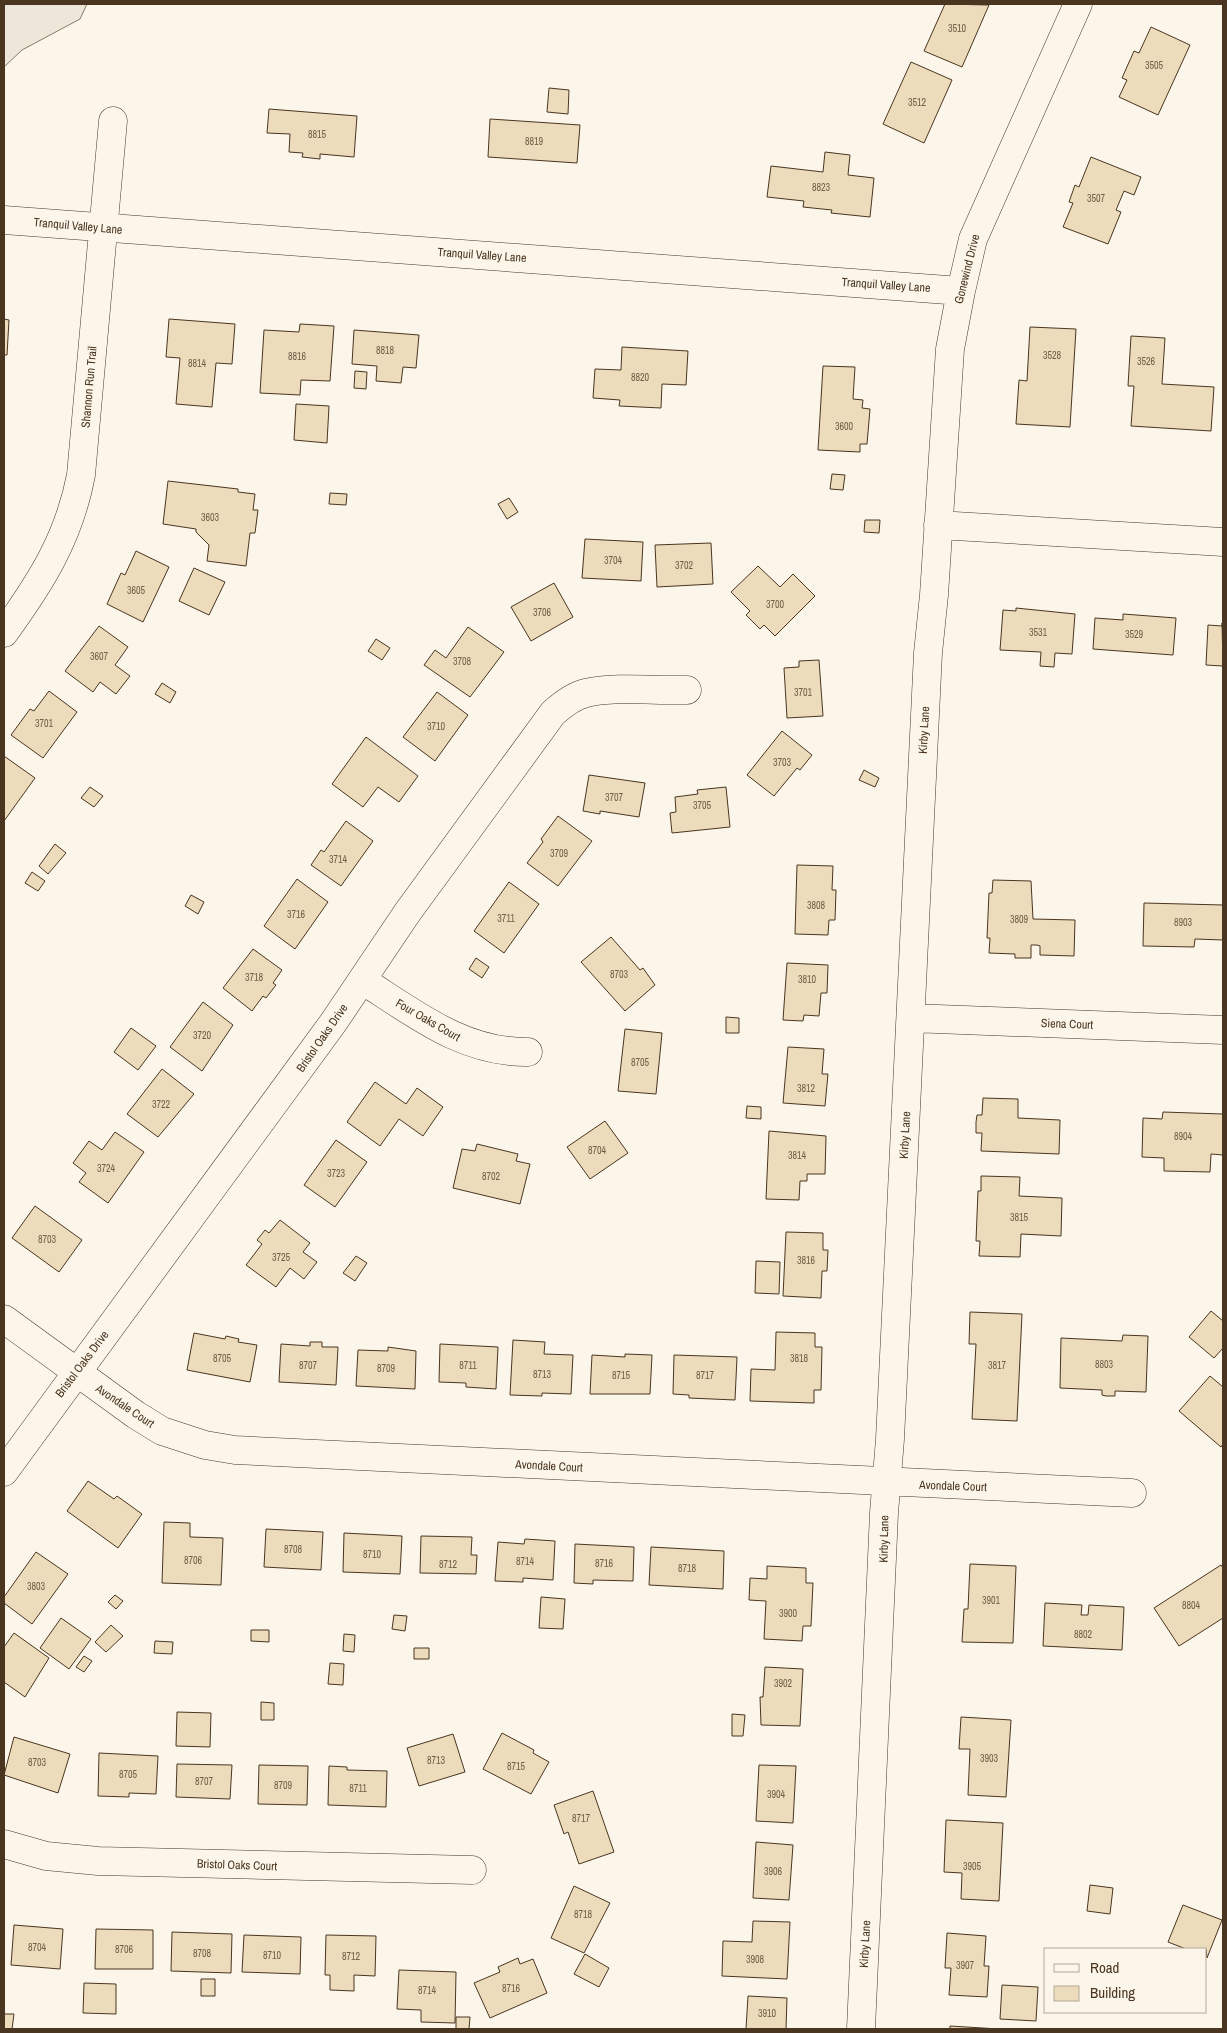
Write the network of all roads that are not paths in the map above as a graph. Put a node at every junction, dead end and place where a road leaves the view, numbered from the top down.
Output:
1 (1078, 4) edge
2 (113, 121) dead end
3 (4, 220) edge
4 (104, 227) junction
5 (960, 291) junction
6 (938, 525) junction
7 (1223, 542) edge
8 (4, 633) edge
9 (687, 690) dead end
10 (362, 980) junction
11 (911, 1018) junction
12 (1223, 1030) edge
13 (528, 1052) dead end
14 (4, 1319) edge
15 (76, 1372) junction
16 (4, 1472) edge
17 (886, 1483) junction
18 (1132, 1494) dead end
19 (4, 1844) edge
20 (472, 1870) dead end
21 (861, 2029) edge

1 - 5 street, Gonewind Drive
2 - 4 street, Shannon Run Trail
3 - 4 street, Tranquil Valley Lane
4 - 5 street, Tranquil Valley Lane
4 - 8 street, Shannon Run Trail
5 - 6 street, Gonewind Drive
6 - 7 street
6 - 11 street, Kirby Lane
9 - 10 street, Bristol Oaks Drive
10 - 13 street, Four Oaks Court
10 - 15 street, Bristol Oaks Drive
11 - 12 street, Siena Court
11 - 17 street, Kirby Lane
14 - 15 street, Avondale Court
15 - 16 street, Bristol Oaks Drive
15 - 17 street, Avondale Court
17 - 18 street, Avondale Court
17 - 21 street, Kirby Lane
19 - 20 street, Bristol Oaks Court

